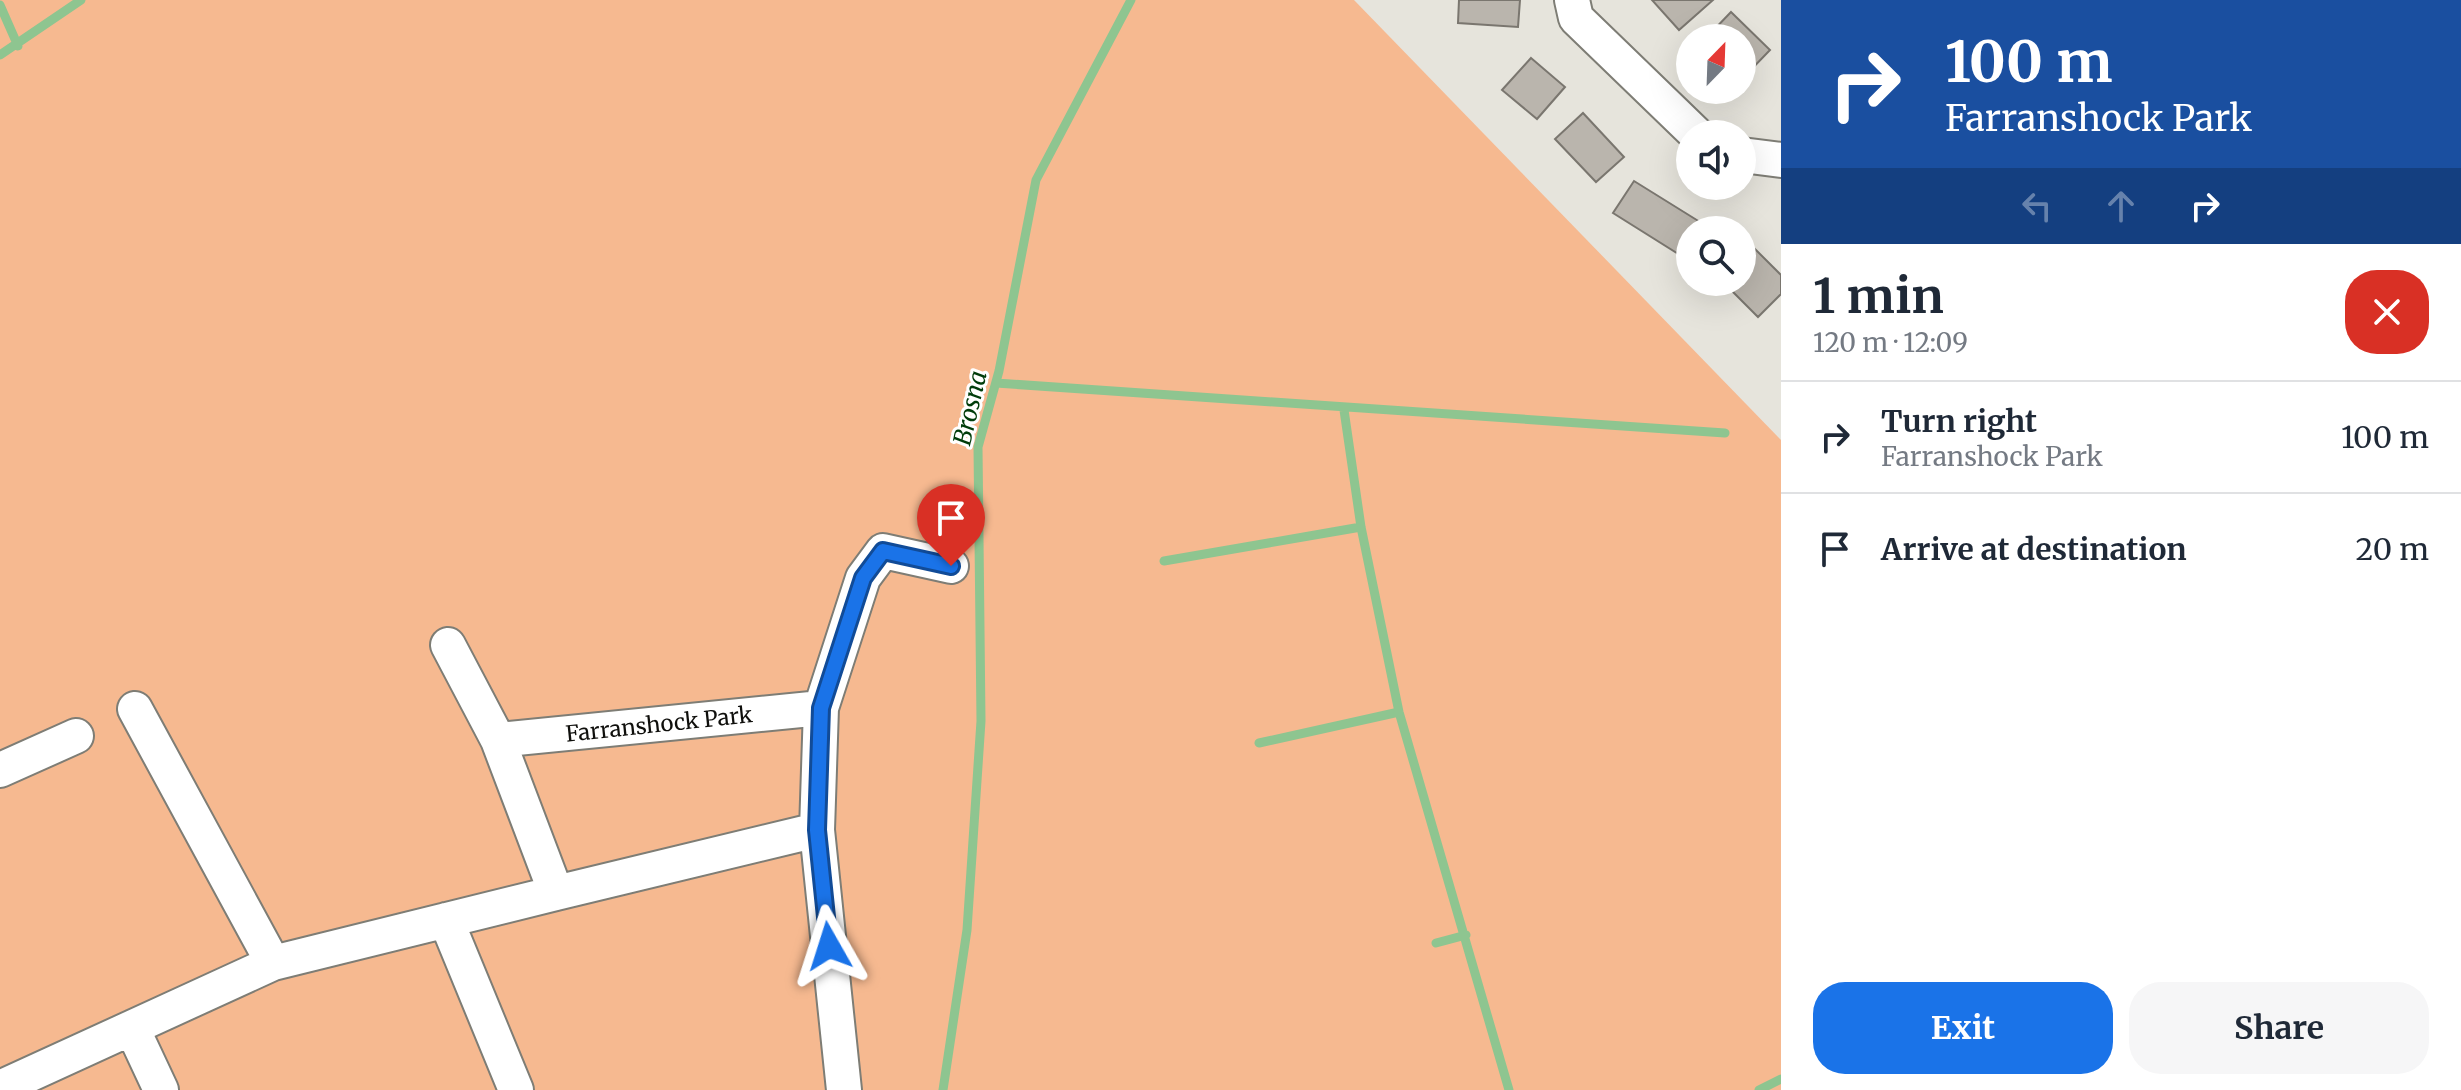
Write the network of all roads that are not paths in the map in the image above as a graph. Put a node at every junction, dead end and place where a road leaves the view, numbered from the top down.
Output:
1 (1572, 0) edge
2 (1682, 120) edge
3 (1756, 157) edge
4 (1781, 160) edge
5 (951, 566) dead end
6 (448, 645) dead end
7 (821, 708) junction
8 (135, 709) dead end
9 (76, 736) dead end
10 (498, 740) junction
11 (0, 770) edge
12 (817, 830) junction
13 (556, 893) junction
14 (446, 920) junction
15 (273, 963) junction
16 (132, 1028) junction
17 (0, 1089) edge
18 (161, 1090) edge
19 (516, 1090) edge
20 (844, 1090) edge

1 - 2 street
3 - 4 street
5 - 7 street
6 - 10 street
7 - 10 street, Farranshock Park
7 - 12 street
8 - 15 street
9 - 11 street
10 - 13 street
12 - 13 street
12 - 20 street
13 - 14 street
14 - 15 street
14 - 19 street
15 - 16 street
16 - 17 street
16 - 18 street

